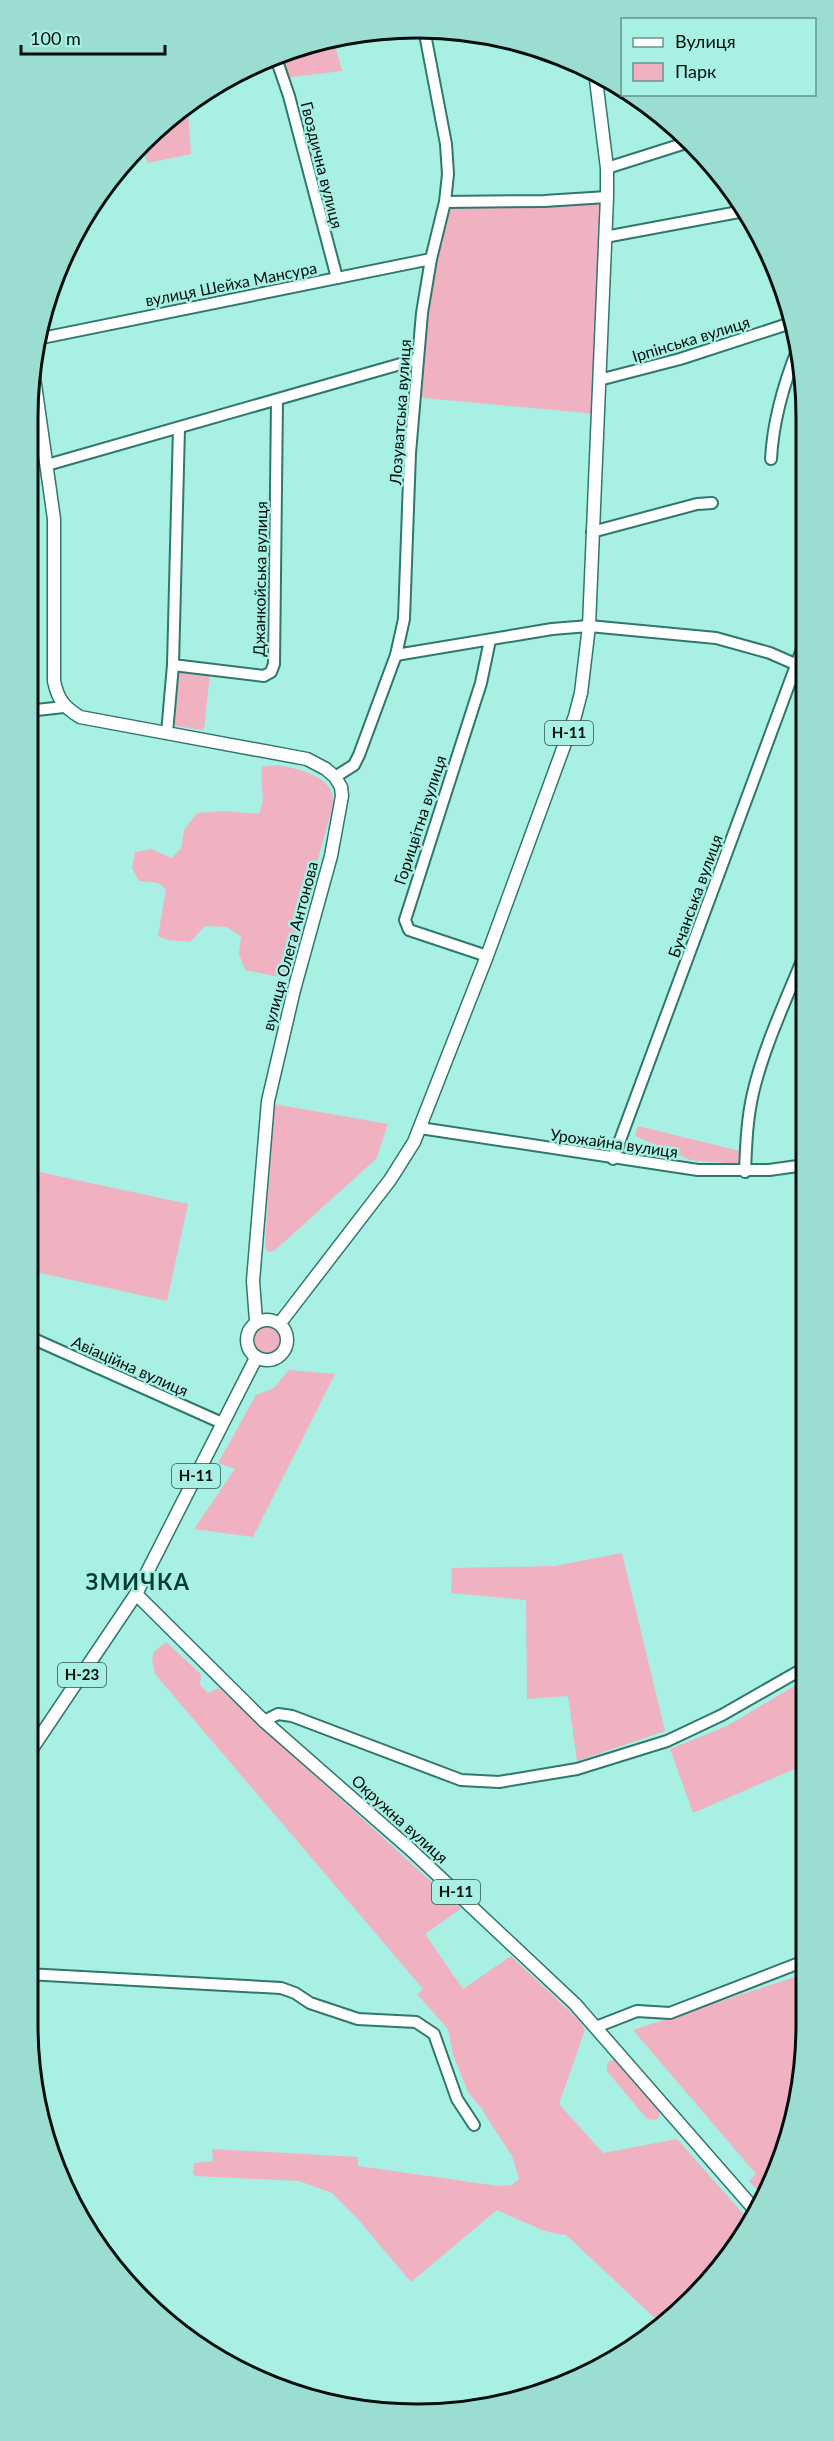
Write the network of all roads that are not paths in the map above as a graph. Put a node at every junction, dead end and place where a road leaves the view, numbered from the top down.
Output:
1 (428, 38) edge
2 (277, 64) edge
3 (596, 83) edge
4 (680, 145) edge
5 (607, 168) junction
6 (607, 197) junction
7 (446, 202) junction
8 (737, 212) edge
9 (605, 237) junction
10 (431, 259) junction
11 (337, 278) junction
12 (785, 325) edge
13 (46, 337) edge
14 (418, 359) junction
15 (792, 363) edge
16 (599, 380) junction
17 (277, 401) junction
18 (38, 404) edge
19 (179, 428) junction
20 (771, 459) dead end
21 (47, 465) junction
22 (712, 503) dead end
23 (592, 532) junction
24 (590, 626) junction
25 (490, 640) junction
26 (396, 655) junction
27 (796, 664) edge
28 (173, 665) junction
29 (796, 677) edge
30 (64, 706) junction
31 (38, 710) edge
32 (167, 733) junction
33 (335, 777) junction
34 (487, 956) junction
35 (796, 977) edge
36 (420, 1128) junction
37 (613, 1159) junction
38 (796, 1166) edge
39 (746, 1172) junction
40 (256, 1321) junction
41 (280, 1323) junction
42 (38, 1341) edge
43 (256, 1358) junction
44 (222, 1423) junction
45 (136, 1594) junction
46 (796, 1673) edge
47 (264, 1721) junction
48 (38, 1740) edge
49 (796, 1964) edge
50 (38, 1975) edge
51 (596, 2027) junction
52 (474, 2125) dead end
53 (751, 2205) edge

1 - 7 street, Лозуватська вулиця
2 - 11 street, Гвоздична вулиця
3 - 5 main road, Н-11
4 - 5 street
5 - 6 main road, Н-11
6 - 7 street
6 - 9 main road, Н-11
7 - 10 street, Лозуватська вулиця
8 - 9 street
9 - 16 main road, Н-11
10 - 11 street, вулиця Шейха Мансура
10 - 14 street, Лозуватська вулиця
11 - 13 street, вулиця Шейха Мансура
12 - 16 street, Ірпінська вулиця
14 - 17 street
14 - 26 street, Лозуватська вулиця
15 - 20 street
16 - 23 main road, Н-11
17 - 19 street
17 - 28 street, Джанкойська вулиця
18 - 21 main road
19 - 21 street
19 - 28 street
21 - 30 main road
22 - 23 street
23 - 24 main road, Н-11
24 - 25 street
24 - 27 street
24 - 34 main road, Н-11
25 - 26 street
25 - 34 street, Горицвітна вулиця
26 - 33 street, Лозуватська вулиця
28 - 32 street
29 - 37 street, Бучанська вулиця
30 - 31 street
30 - 32 main road
32 - 33 main road
33 - 40 main road, вулиця Олега Антонова
34 - 36 main road, Н-11
35 - 39 street
36 - 37 street, Урожайна вулиця
36 - 41 main road, Н-11
37 - 39 street, Урожайна вулиця
38 - 39 street, Урожайна вулиця
40 - 41 main road
40 - 43 main road
41 - 43 main road
42 - 44 street, Авіаційна вулиця
43 - 44 main road, Н-11
44 - 45 main road, Н-11
45 - 47 main road, Окружна вулиця / Н-11
45 - 48 main road, Н-23
46 - 47 street
47 - 51 main road, Окружна вулиця / Н-11
49 - 51 street
50 - 52 street
51 - 53 main road, Окружна вулиця / Н-11

